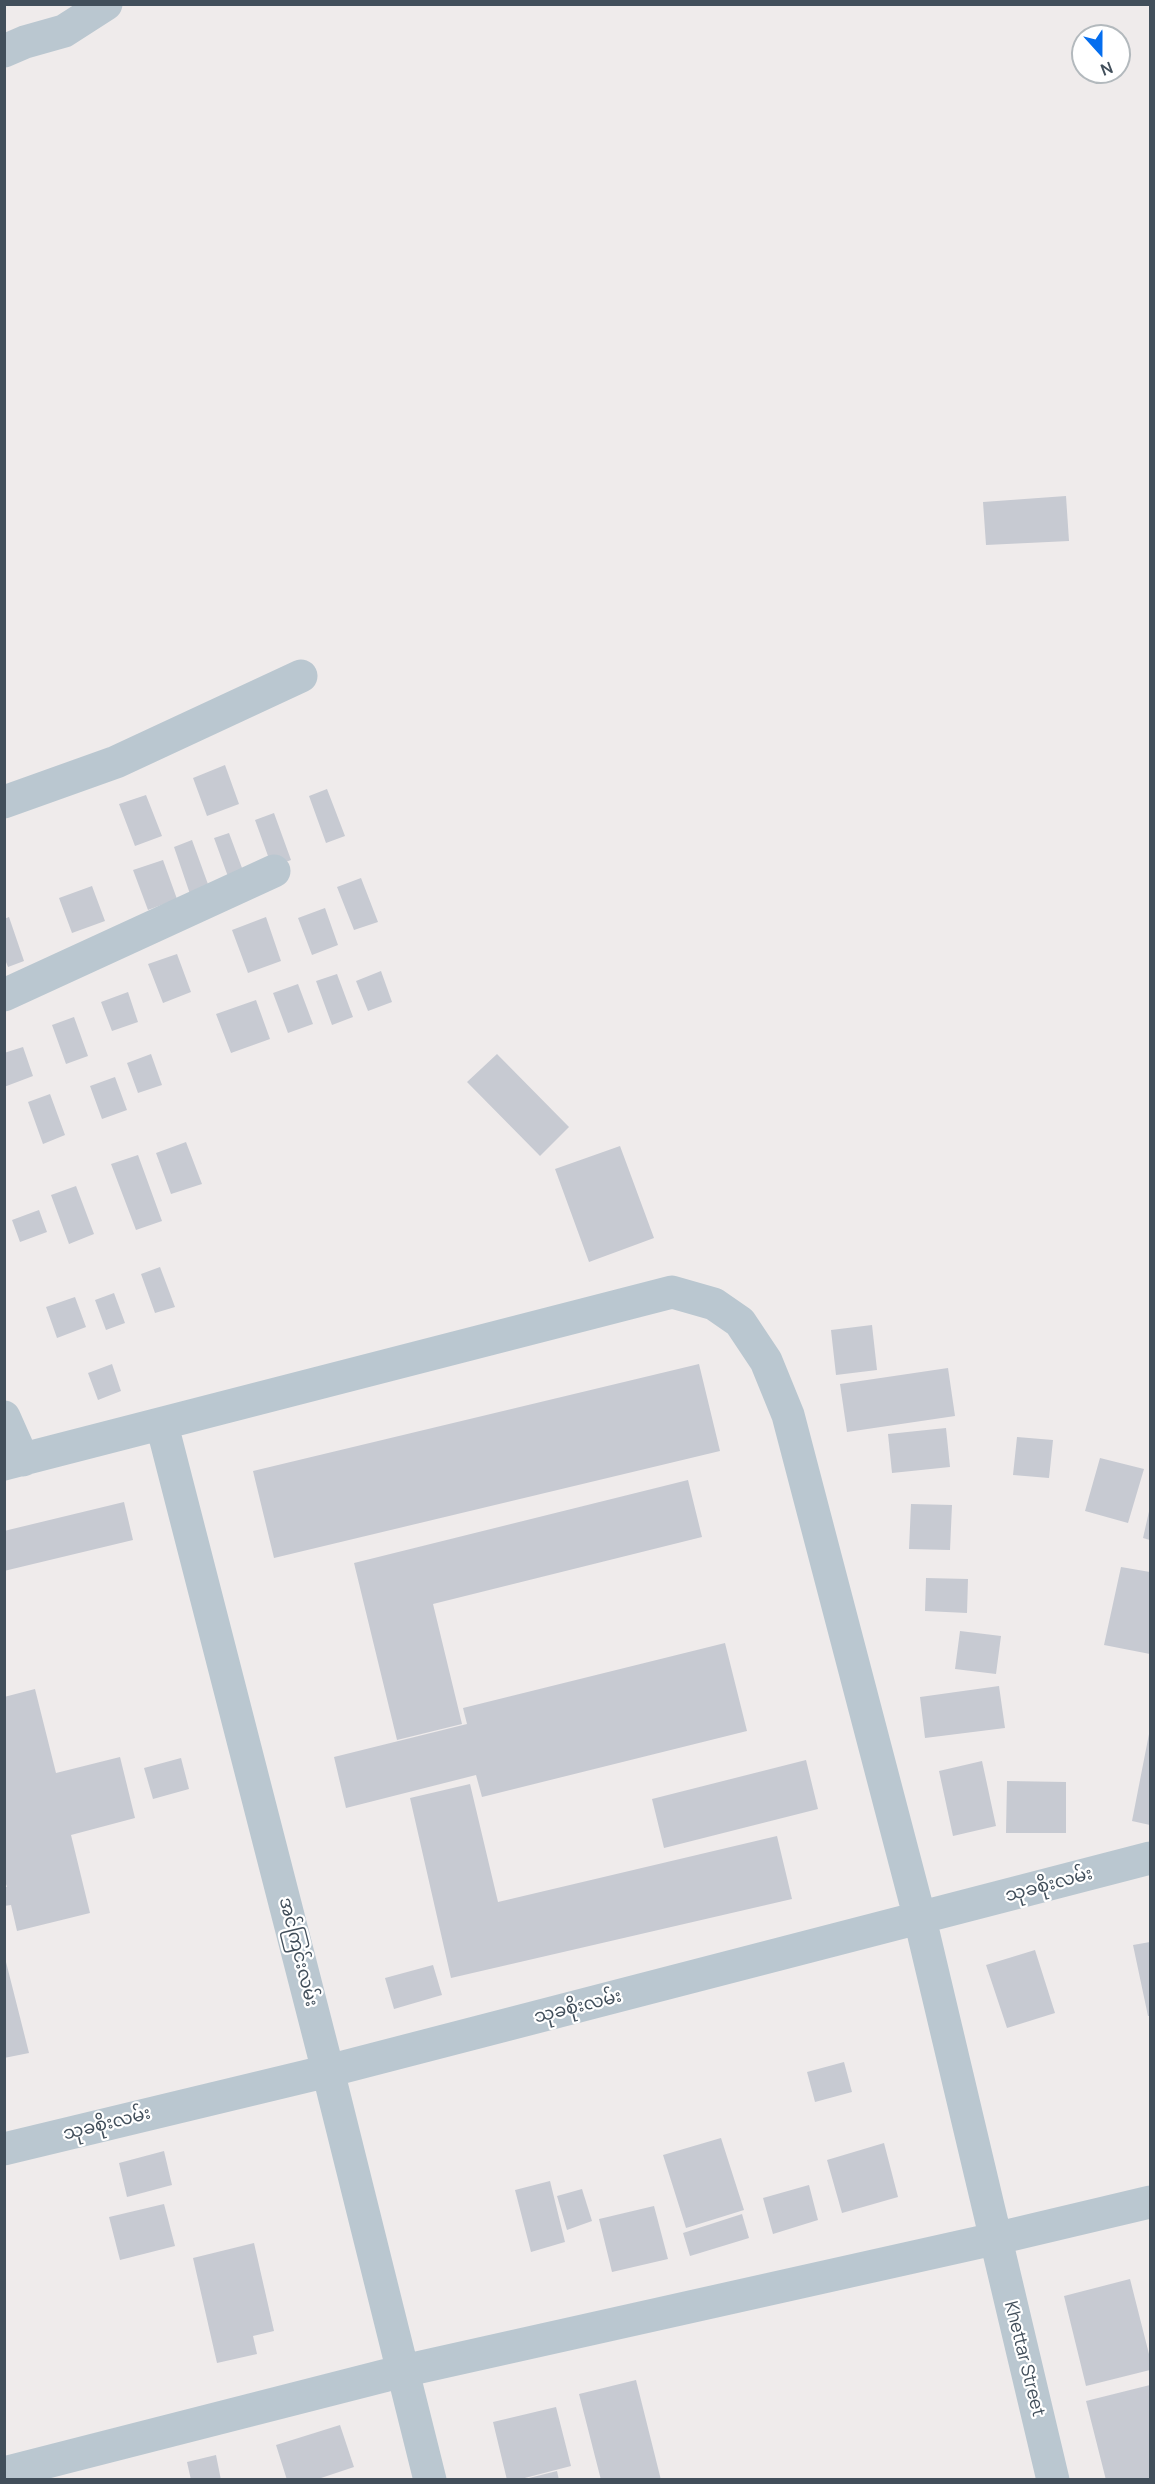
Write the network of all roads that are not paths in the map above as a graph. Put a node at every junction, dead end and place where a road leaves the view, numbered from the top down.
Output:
1 (106, 4) edge
2 (4, 51) edge
3 (301, 676) dead end
4 (4, 802) edge
5 (274, 871) dead end
6 (4, 996) edge
7 (4, 1417) edge
8 (162, 1425) junction
9 (14, 1462) edge
10 (1150, 1858) edge
11 (920, 1919) junction
12 (328, 2071) junction
13 (4, 2149) edge
14 (1150, 2202) edge
15 (994, 2239) junction
16 (403, 2371) junction
17 (4, 2473) edge
18 (430, 2480) edge
19 (1053, 2480) edge

1 - 2 street
3 - 4 street
5 - 6 street
7 - 9 street
8 - 9 street, Khettar Street
8 - 11 street, Khettar Street
8 - 12 street, အင်ကြင်းလမ်း
10 - 11 street, သုခစိုးလမ်း
11 - 12 street, သုခစိုးလမ်း
11 - 15 street, Khettar Street
12 - 13 street, သုခစိုးလမ်း
12 - 16 street, အင်ကြင်းလမ်း
14 - 15 street
15 - 16 street
15 - 19 street, Khettar Street
16 - 17 street
16 - 18 street, အင်ကြင်းလမ်း

